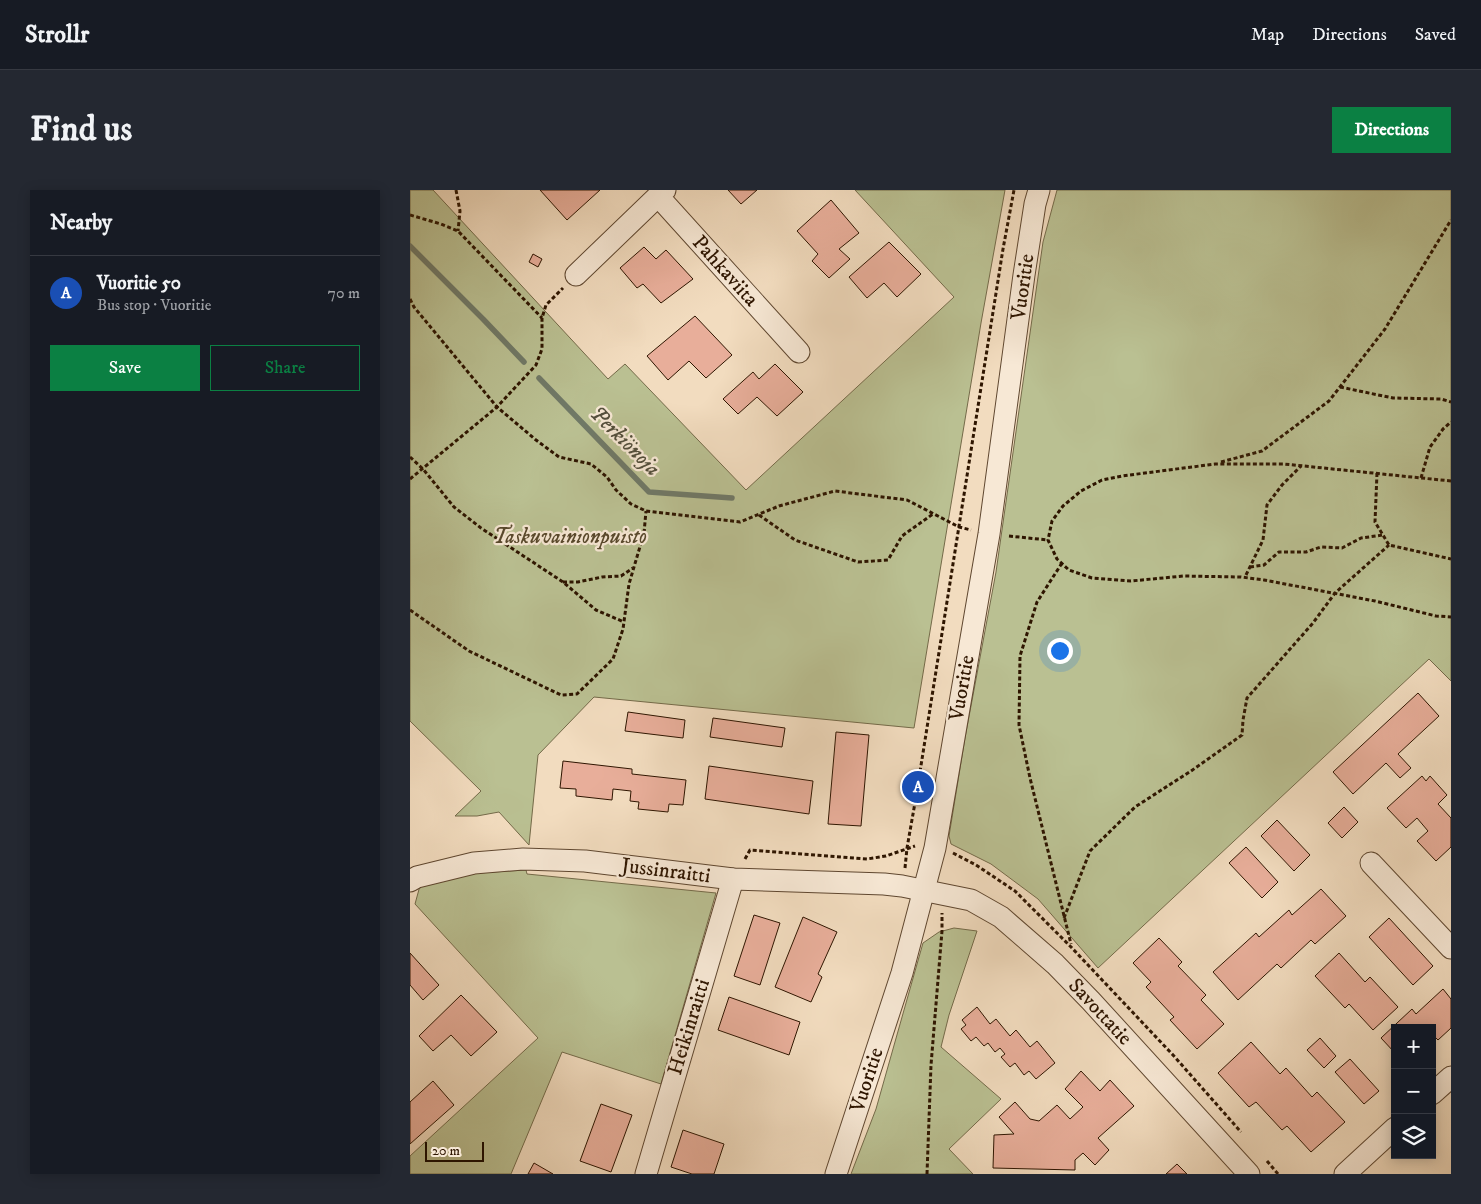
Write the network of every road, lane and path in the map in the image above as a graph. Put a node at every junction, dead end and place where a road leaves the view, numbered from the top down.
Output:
1 (456, 190) edge
2 (1014, 190) edge
3 (1040, 190) edge
4 (662, 193) edge
5 (410, 215) edge
6 (1451, 220) edge
7 (458, 231) junction
8 (576, 275) joint
9 (410, 299) edge
10 (542, 318) junction
11 (799, 352) dead end
12 (1340, 387) junction
13 (1451, 402) edge
14 (497, 407) junction
15 (1451, 422) edge
16 (410, 457) edge
17 (1216, 464) junction
18 (1301, 466) junction
19 (423, 469) junction
20 (1377, 474) junction
21 (1421, 478) junction
22 (410, 479) edge
23 (1451, 481) edge
24 (646, 511) junction
25 (758, 514) junction
26 (934, 514) junction
27 (959, 527) junction
28 (989, 534) junction
29 (1383, 535) junction
30 (1048, 540) junction
31 (1389, 545) junction
32 (1451, 559) edge
33 (1062, 563) junction
34 (634, 568) junction
35 (1250, 568) junction
36 (1246, 575) dead end
37 (563, 582) junction
38 (1335, 593) junction
39 (410, 610) edge
40 (1451, 617) edge
41 (624, 622) junction
42 (907, 848) junction
43 (1371, 863) dead end
44 (733, 879) junction
45 (410, 881) edge
46 (902, 886) junction
47 (933, 893) junction
48 (1064, 918) junction
49 (1071, 947) dead end
50 (1451, 948) edge
51 (1451, 1077) edge
52 (1436, 1090) edge
53 (1391, 1132) edge
54 (646, 1174) edge
55 (836, 1174) edge
56 (927, 1174) edge
57 (1249, 1174) edge
58 (1345, 1174) edge

1 - 7 path
2 - 27 path
3 - 28 street, Vuoritie
4 - 8 street
4 - 11 street, Pahkaviita
5 - 7 path
6 - 12 path
7 - 10 path
8 - 10 path
9 - 14 path
10 - 14 path
12 - 13 path
12 - 17 path
14 - 19 path
14 - 24 path
15 - 21 path
16 - 19 path
17 - 18 path
17 - 30 path
18 - 20 path
18 - 35 path
19 - 22 path
19 - 37 path
20 - 21 path
20 - 29 path
21 - 23 path
24 - 25 path
24 - 34 path
25 - 26 path
25 - 26 path
26 - 27 path
27 - 28 path
27 - 42 path
28 - 30 path
28 - 47 street, Vuoritie
29 - 31 path
29 - 35 path
30 - 33 path
31 - 32 path
31 - 38 path
33 - 38 path
33 - 48 path
34 - 37 path
34 - 41 path
35 - 36 path
37 - 41 path
38 - 40 path
38 - 48 path
39 - 41 path
42 - 44 path
42 - 46 path
43 - 50 street
44 - 45 street, Jussinraitti
44 - 46 street, Jussinraitti
44 - 54 street, Heikinraitti
46 - 47 street, Jussinraitti
47 - 55 street, Vuoritie
47 - 56 path
47 - 57 street, Savottatie
48 - 49 path
51 - 52 street
53 - 58 street

